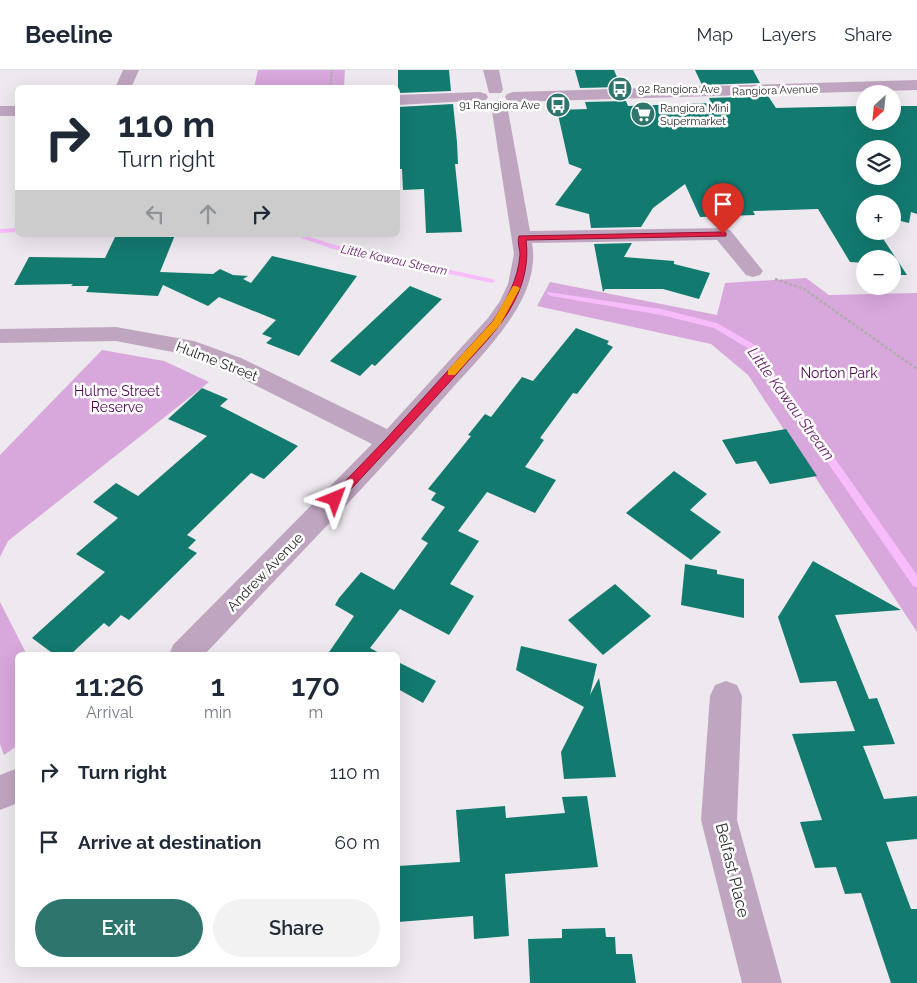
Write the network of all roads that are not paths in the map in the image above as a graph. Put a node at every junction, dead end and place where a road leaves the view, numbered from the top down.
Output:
1 (131, 70) edge
2 (491, 70) edge
3 (812, 74) dead end
4 (124, 85) edge
5 (917, 85) edge
6 (823, 88) junction
7 (497, 97) junction
8 (400, 100) edge
9 (0, 111) edge
10 (15, 111) edge
11 (522, 238) junction
12 (753, 271) road end
13 (0, 336) edge
14 (390, 442) junction
15 (187, 652) edge
16 (726, 696) dead end
17 (15, 786) edge
18 (0, 794) edge
19 (762, 983) edge

1 - 4 street
2 - 7 street, Andrew Avenue
3 - 6 street
5 - 6 street, Rangiora Avenue
6 - 7 street, Rangiora Avenue
7 - 8 street, Rangiora Avenue
7 - 11 street, Andrew Avenue
9 - 10 street
11 - 12 street
11 - 14 street, Andrew Avenue
13 - 14 street, Hulme Street
14 - 15 street, Andrew Avenue
16 - 19 street, Belfast Place
17 - 18 street

